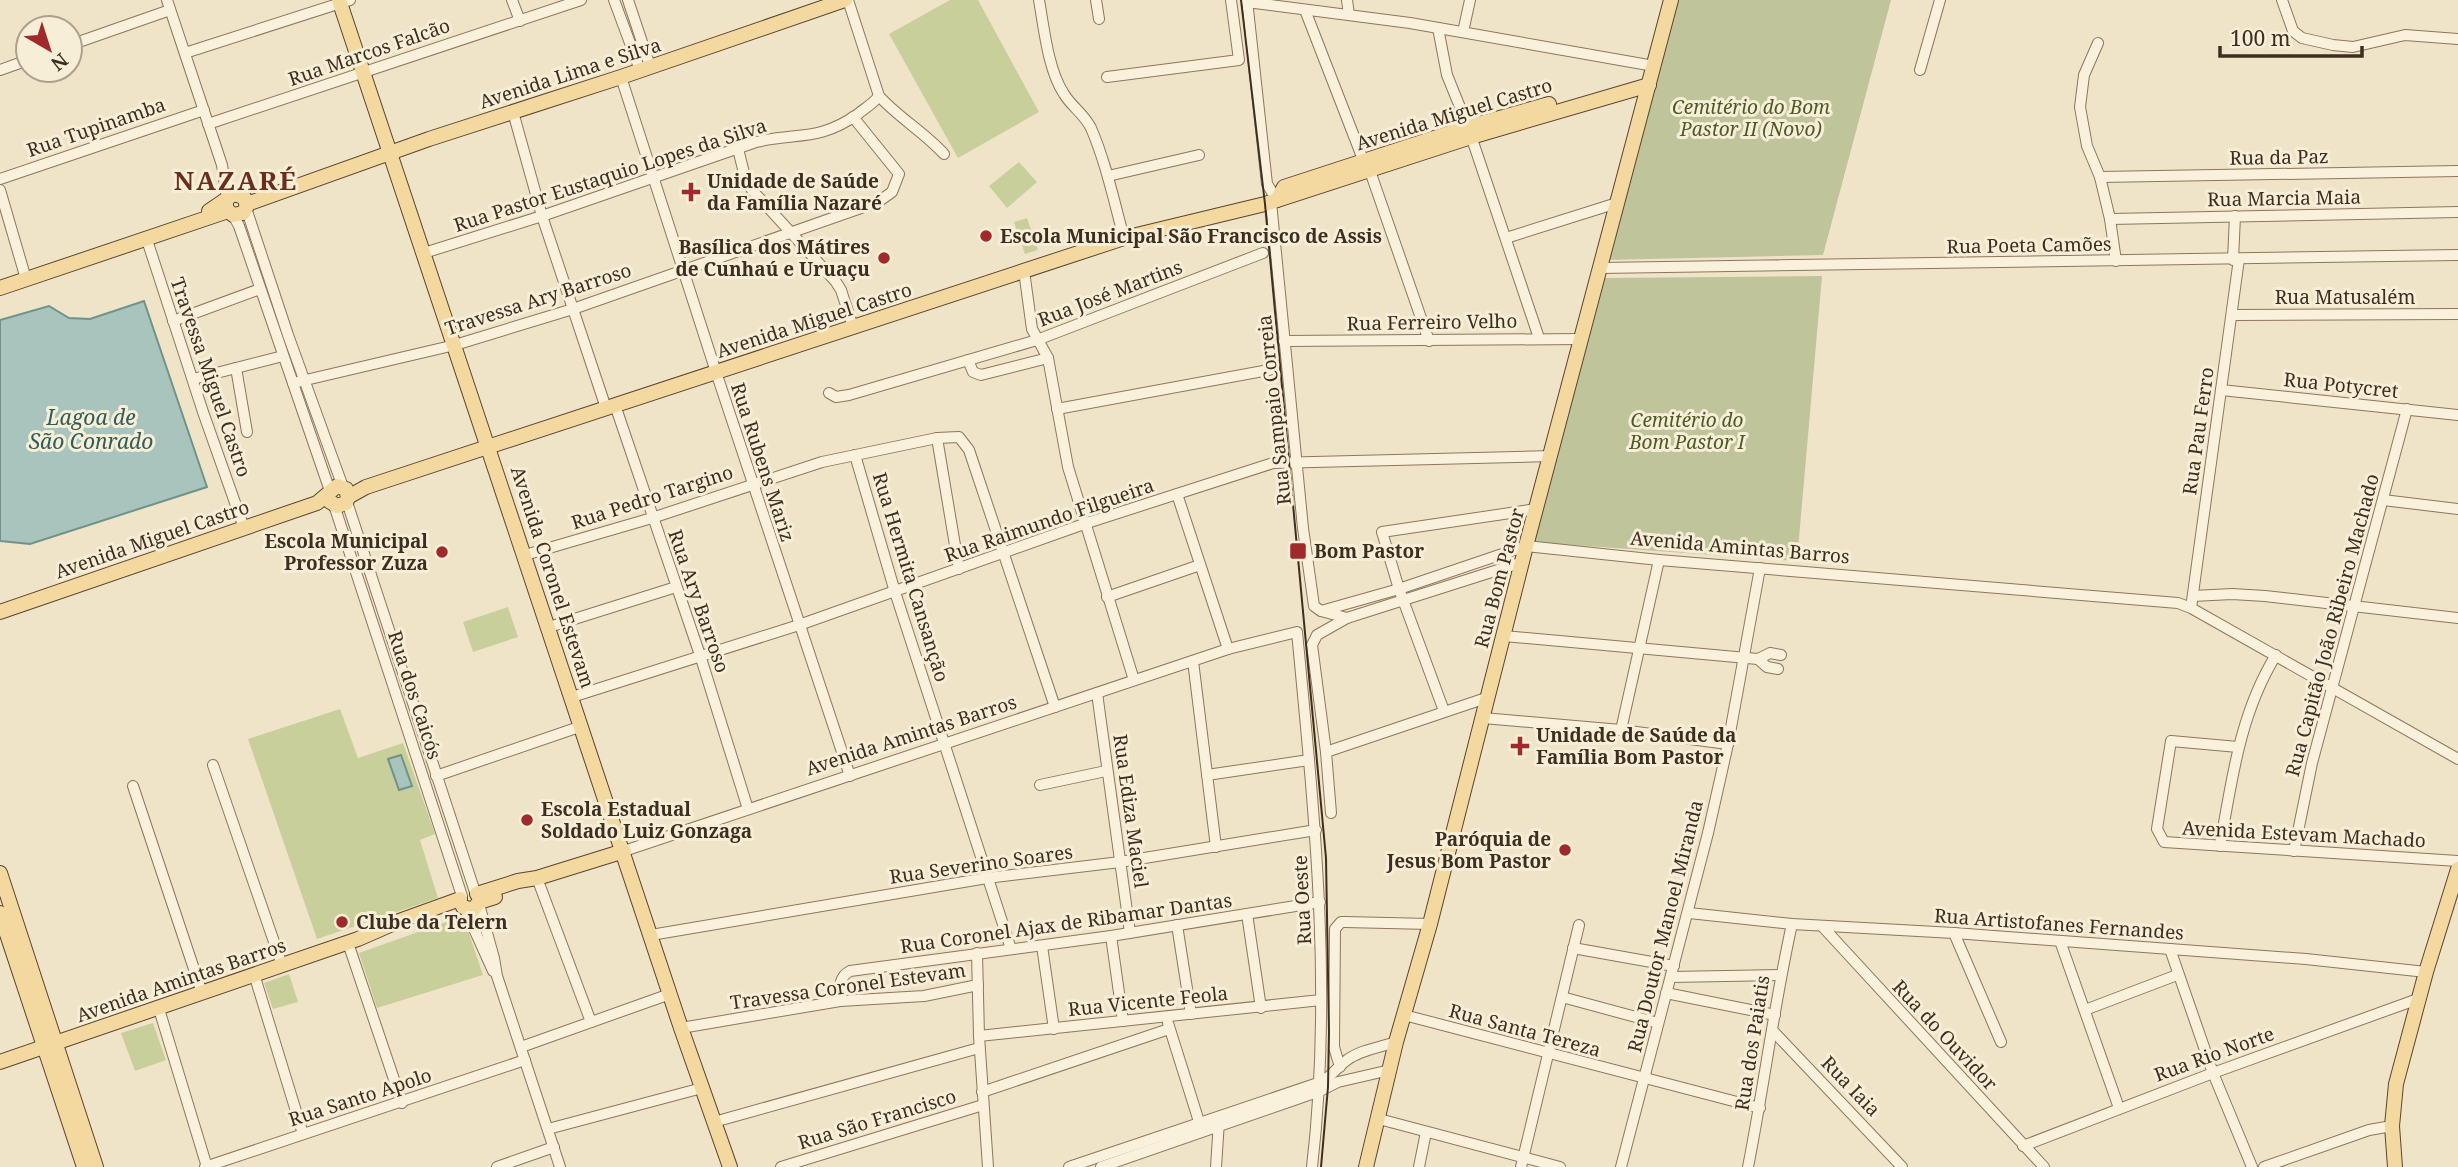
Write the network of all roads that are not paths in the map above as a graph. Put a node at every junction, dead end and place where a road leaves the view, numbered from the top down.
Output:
1 (512, 0) edge
2 (581, 0) edge
3 (614, 0) edge
4 (628, 0) edge
5 (847, 0) edge
6 (1040, 0) edge
7 (1096, 0) edge
8 (1231, 0) edge
9 (1347, 0) edge
10 (1469, 0) edge
11 (1671, 0) edge
12 (1940, 0) edge
13 (2282, 0) edge
14 (343, 1) edge
15 (1247, 1) edge
16 (169, 5) edge
17 (1305, 10) junction
18 (1349, 15) junction
19 (1099, 19) dead end
20 (520, 21) junction
21 (1438, 28) junction
22 (1463, 32) junction
23 (2458, 39) edge
24 (84, 40) edge
25 (2098, 43) dead end
26 (185, 53) junction
27 (645, 68) junction
28 (1920, 70) dead end
29 (363, 72) junction
30 (1652, 76) junction
31 (621, 77) junction
32 (1107, 77) dead end
33 (879, 96) junction
34 (204, 110) junction
35 (513, 112) junction
36 (853, 117) junction
37 (208, 124) junction
38 (1469, 132) junction
39 (738, 149) junction
40 (391, 152) junction
41 (944, 154) dead end
42 (1199, 155) dead end
43 (1367, 166) junction
44 (2458, 171) edge
45 (1108, 176) junction
46 (2100, 177) junction
47 (0, 178) edge
48 (654, 178) junction
49 (1267, 184) junction
50 (1291, 189) junction
51 (0, 190) edge
52 (1274, 201) junction
53 (236, 203) junction
54 (1617, 204) junction
55 (2458, 212) edge
56 (542, 216) junction
57 (2235, 216) junction
58 (2110, 219) junction
59 (790, 233) junction
60 (146, 237) junction
61 (1124, 237) junction
62 (1506, 239) junction
63 (424, 253) junction
64 (1263, 253) dead end
65 (2458, 255) edge
66 (2236, 260) junction
67 (2116, 261) junction
68 (1600, 268) junction
69 (684, 270) junction
70 (1024, 271) junction
71 (26, 279) junction
72 (0, 288) edge
73 (260, 289) junction
74 (573, 309) junction
75 (2458, 314) edge
76 (2233, 315) junction
77 (173, 321) junction
78 (853, 327) junction
79 (283, 337) junction
80 (1539, 338) junction
81 (1581, 339) junction
82 (1037, 340) junction
83 (1284, 341) junction
84 (1429, 341) junction
85 (455, 345) junction
86 (283, 356) junction
87 (1048, 358) junction
88 (968, 360) junction
89 (236, 368) junction
90 (1274, 369) dead end
91 (716, 372) junction
92 (193, 379) junction
93 (299, 382) junction
94 (2221, 390) junction
95 (829, 393) dead end
96 (610, 407) junction
97 (1057, 409) junction
98 (2407, 409) junction
99 (2458, 415) edge
100 (247, 432) dead end
101 (937, 438) junction
102 (488, 446) junction
103 (855, 455) junction
104 (1551, 456) junction
105 (1298, 463) junction
106 (752, 484) junction
107 (1177, 494) junction
108 (336, 497) junction
109 (2383, 500) junction
110 (1537, 509) junction
111 (2458, 509) edge
112 (652, 518) junction
113 (1084, 524) junction
114 (244, 528) junction
115 (1526, 546) junction
116 (1002, 553) junction
117 (525, 555) junction
118 (1658, 560) junction
119 (1523, 562) junction
120 (1200, 565) junction
121 (1760, 568) junction
122 (959, 569) junction
123 (676, 587) junction
124 (1399, 589) junction
125 (895, 592) junction
126 (2193, 596) junction
127 (1107, 597) junction
128 (1404, 601) junction
129 (2355, 606) junction
130 (2191, 608) junction
131 (1321, 611) junction
132 (0, 612) edge
133 (1348, 618) junction
134 (2458, 618) edge
135 (799, 625) junction
136 (549, 627) junction
137 (1297, 632) joint
138 (1504, 636) junction
139 (391, 640) junction
140 (380, 644) junction
141 (1228, 649) junction
142 (1639, 649) junction
143 (700, 655) junction
144 (1781, 655) dead end
145 (2276, 655) junction
146 (1745, 656) junction
147 (1758, 659) junction
148 (1194, 661) junction
149 (1778, 669) dead end
150 (1134, 680) junction
151 (2334, 687) junction
152 (1097, 694) junction
153 (572, 697) junction
154 (1489, 697) junction
155 (1055, 707) junction
156 (1444, 712) junction
157 (1483, 718) junction
158 (582, 726) junction
159 (1621, 730) junction
160 (946, 744) junction
161 (1728, 744) junction
162 (2238, 747) junction
163 (1326, 752) junction
164 (2458, 759) edge
165 (1309, 760) junction
166 (214, 765) dead end
167 (1107, 771) junction
168 (1207, 775) junction
169 (436, 776) junction
170 (850, 776) junction
171 (1040, 785) dead end
172 (133, 786) dead end
173 (748, 809) junction
174 (1331, 813) dead end
175 (1316, 830) junction
176 (2220, 846) junction
177 (1216, 847) junction
178 (2294, 851) junction
179 (624, 852) junction
180 (2458, 861) edge
181 (1120, 862) junction
182 (0, 873) edge
183 (537, 878) junction
184 (987, 878) junction
185 (2457, 879) edge
186 (470, 900) junction
187 (1320, 902) junction
188 (0, 913) edge
189 (1689, 913) junction
190 (1247, 914) junction
191 (1430, 924) junction
192 (1792, 924) junction
193 (1177, 925) junction
194 (1579, 925) dead end
195 (1822, 926) junction
196 (1130, 933) junction
197 (1954, 933) junction
198 (651, 935) junction
199 (1111, 936) junction
200 (2060, 941) junction
201 (348, 943) junction
202 (1042, 946) junction
203 (1573, 948) junction
204 (1011, 949) junction
205 (2169, 949) junction
206 (977, 953) junction
207 (282, 965) junction
208 (1673, 972) junction
209 (2426, 972) junction
210 (254, 974) junction
211 (1781, 975) junction
212 (2177, 975) junction
213 (978, 985) junction
214 (202, 993) junction
215 (1666, 993) junction
216 (670, 994) junction
217 (1562, 997) junction
218 (2418, 999) junction
219 (1321, 1000) junction
220 (840, 1001) junction
221 (1261, 1008) junction
222 (159, 1009) junction
223 (2085, 1010) junction
224 (1191, 1014) junction
225 (1775, 1015) junction
226 (1404, 1016) junction
227 (1123, 1021) junction
228 (591, 1022) junction
229 (1168, 1023) junction
230 (1658, 1023) junction
231 (681, 1028) junction
232 (1054, 1029) junction
233 (1773, 1031) junction
234 (979, 1042) junction
235 (1396, 1042) junction
236 (2001, 1042) dead end
237 (50, 1046) junction
238 (521, 1047) junction
239 (1548, 1055) junction
240 (525, 1060) junction
241 (0, 1062) edge
242 (1340, 1067) junction
243 (1390, 1070) junction
244 (2213, 1073) junction
245 (1643, 1079) junction
246 (1320, 1087) junction
247 (702, 1088) junction
248 (982, 1092) junction
249 (402, 1103) junction
250 (983, 1105) junction
251 (1760, 1108) junction
252 (2119, 1108) junction
253 (1219, 1115) junction
254 (1379, 1119) junction
255 (714, 1122) junction
256 (2392, 1126) junction
257 (1201, 1127) junction
258 (1219, 1128) junction
259 (548, 1129) junction
260 (1426, 1132) junction
261 (303, 1134) junction
262 (2023, 1146) junction
263 (554, 1147) junction
264 (1522, 1162) edge
265 (84, 1167) edge
266 (96, 1167) edge
267 (206, 1167) edge
268 (497, 1167) edge
269 (560, 1167) edge
270 (730, 1167) edge
271 (781, 1167) edge
272 (988, 1167) edge
273 (1069, 1167) edge
274 (1101, 1167) edge
275 (1216, 1167) edge
276 (1312, 1167) edge
277 (1366, 1167) edge
278 (1419, 1167) edge
279 (1560, 1167) edge
280 (1621, 1167) edge
281 (1748, 1167) edge
282 (1902, 1167) edge
283 (2045, 1167) edge
284 (2252, 1167) edge
285 (2264, 1167) edge
286 (2395, 1167) edge

1 - 20 street
2 - 20 street, Rua Marcos Falcão
3 - 27 street
4 - 27 street
5 - 27 main road, Avenida Lima e Silva
5 - 33 street
6 - 45 street
7 - 19 street
8 - 32 street
9 - 18 street
10 - 22 street
11 - 30 main road, Rua Bom Pastor
12 - 28 street
13 - 23 street
14 - 26 street
14 - 29 main road, Avenida Coronel Estevam
15 - 17 street
15 - 49 street, Rua Sampaio Correia
16 - 24 street
16 - 26 street, Rua dos Caicós
17 - 18 street
17 - 43 street
18 - 21 street
20 - 29 street, Rua Marcos Falcão
21 - 22 street
21 - 38 street
22 - 30 street
25 - 46 street
26 - 34 street, Rua dos Caicós
27 - 31 main road, Avenida Lima e Silva
29 - 37 street, Rua Marcos Falcão
29 - 40 main road, Avenida Coronel Estevam
30 - 38 main road, Avenida Miguel Castro
30 - 54 main road, Rua Bom Pastor
31 - 35 main road, Avenida Lima e Silva
31 - 48 street, Rua Rubens Mariz
33 - 36 street, Rua Pastor Eustaquio Lopes da Silva
33 - 41 street
34 - 37 street, Rua dos Caicós
34 - 47 street, Rua Tupinamba
35 - 40 main road, Avenida Lima e Silva
35 - 56 street, Rua Ary Barroso
36 - 39 street, Rua Pastor Eustaquio Lopes da Silva
36 - 59 street, Travessa Ary Barroso
37 - 53 street, Rua dos Caicós
38 - 43 main road, Avenida Miguel Castro
38 - 62 street
39 - 48 street, Rua Pastor Eustaquio Lopes da Silva
39 - 59 street
40 - 53 main road, Avenida Lima e Silva
40 - 63 main road, Avenida Coronel Estevam
42 - 45 street
43 - 50 main road, Avenida Miguel Castro
43 - 84 street
44 - 46 street, Rua da Paz
45 - 61 street
46 - 58 street
48 - 56 street, Rua Pastor Eustaquio Lopes da Silva
48 - 69 street, Rua Rubens Mariz
49 - 50 street
49 - 52 street, Rua Sampaio Correia
50 - 52 main road
51 - 71 street
52 - 61 main road, Avenida Miguel Castro
52 - 83 street, Rua Sampaio Correia
53 - 60 main road, Avenida Lima e Silva
53 - 73 street, Rua dos Caicós
53 - 79 street, Rua dos Caicós
54 - 62 street
54 - 68 main road, Rua Bom Pastor
55 - 57 street, Rua Marcia Maia
56 - 63 street, Rua Pastor Eustaquio Lopes da Silva
56 - 74 street, Rua Ary Barroso
57 - 58 street, Rua Marcia Maia
57 - 66 street, Rua Pau Ferro
58 - 67 street
59 - 69 street, Travessa Ary Barroso
59 - 78 street
60 - 71 main road, Avenida Lima e Silva
60 - 77 street, Travessa Miguel Castro
61 - 70 main road, Avenida Miguel Castro
62 - 80 street
63 - 85 main road, Avenida Coronel Estevam
64 - 82 street, Rua José Martins
65 - 66 street, Rua Poeta Camões
66 - 67 street, Rua Poeta Camões
66 - 76 street, Rua Pau Ferro
67 - 68 street, Rua Poeta Camões
68 - 81 main road, Rua Bom Pastor
69 - 74 street, Travessa Ary Barroso
69 - 91 street, Rua Rubens Mariz
70 - 78 main road, Avenida Miguel Castro
70 - 82 street
71 - 72 main road, Avenida Lima e Silva
73 - 77 street
73 - 79 street, Rua dos Caicós
74 - 85 street, Travessa Ary Barroso
74 - 96 street, Rua Ary Barroso
75 - 76 street, Rua Matusalém
76 - 94 street, Rua Pau Ferro
77 - 92 street, Travessa Miguel Castro
78 - 91 main road, Avenida Miguel Castro
79 - 86 street, Rua dos Caicós
79 - 93 street, Rua dos Caicós
80 - 81 street, Rua Ferreiro Velho
80 - 84 street, Rua Ferreiro Velho
81 - 104 main road, Rua Bom Pastor
82 - 87 street
82 - 88 street, Rua José Martins
83 - 84 street, Rua Ferreiro Velho
83 - 105 street, Rua Sampaio Correia
85 - 93 street, Travessa Ary Barroso
85 - 102 main road, Avenida Coronel Estevam
86 - 89 street
86 - 93 street, Rua dos Caicós
87 - 88 street, Rua José Martins
87 - 97 street
88 - 95 street, Rua José Martins
89 - 92 street
89 - 100 street
90 - 97 street
91 - 96 main road, Avenida Miguel Castro
91 - 106 street, Rua Rubens Mariz
92 - 114 street, Travessa Miguel Castro
93 - 108 street, Rua dos Caicós
94 - 98 street, Rua Potycret
94 - 126 street, Rua Pau Ferro
96 - 102 main road, Avenida Miguel Castro
96 - 112 street, Rua Ary Barroso
97 - 113 street
98 - 99 street, Rua Potycret
98 - 109 street, Rua Capitão João Ribeiro Machado
101 - 103 street, Rua Pedro Targino
101 - 116 street, Rua Pedro Targino
101 - 122 street
102 - 108 main road, Avenida Miguel Castro
102 - 117 main road, Avenida Coronel Estevam
103 - 106 street, Rua Pedro Targino
103 - 125 street, Rua Hermita Cansanção
104 - 105 street, Rua Raimundo Filgueira
104 - 110 main road, Rua Bom Pastor
105 - 107 street, Rua Raimundo Filgueira
105 - 131 street, Rua Sampaio Correia
106 - 112 street, Rua Pedro Targino
106 - 135 street, Rua Rubens Mariz
107 - 113 street, Rua Raimundo Filgueira
107 - 120 street
108 - 114 main road, Avenida Miguel Castro
108 - 139 street, Rua dos Caicós
108 - 140 street, Rua dos Caicós
109 - 111 street
109 - 129 street, Rua Capitão João Ribeiro Machado
110 - 115 main road, Rua Bom Pastor
110 - 124 street
112 - 117 street, Rua Pedro Targino
112 - 123 street, Rua Ary Barroso
113 - 116 street, Rua Raimundo Filgueira
113 - 127 street
114 - 132 main road, Avenida Miguel Castro
115 - 118 street, Avenida Amintas Barros
115 - 119 main road, Rua Bom Pastor
115 - 124 street, Avenida Amintas Barros
116 - 122 street, Rua Raimundo Filgueira
116 - 155 street
117 - 136 main road, Avenida Coronel Estevam
118 - 121 street, Avenida Amintas Barros
118 - 142 street
119 - 128 street
119 - 138 main road, Rua Bom Pastor
120 - 127 street
120 - 141 street
121 - 130 street, Avenida Amintas Barros
121 - 146 street, Rua Doutor Manoel Miranda
122 - 125 street, Rua Raimundo Filgueira
123 - 136 street
123 - 143 street, Rua Ary Barroso
124 - 128 street
124 - 131 street, Avenida Amintas Barros
125 - 135 street, Rua Raimundo Filgueira
125 - 160 street, Rua Hermita Cansanção
126 - 129 street
126 - 130 street, Rua Pau Ferro
127 - 150 street
128 - 133 street
128 - 156 street
129 - 134 street
129 - 151 street, Rua Capitão João Ribeiro Machado
130 - 145 street, Avenida Amintas Barros
131 - 133 street
133 - 163 street
135 - 143 street, Rua Raimundo Filgueira
135 - 170 street, Rua Rubens Mariz
136 - 153 main road, Avenida Coronel Estevam
137 - 141 street, Avenida Amintas Barros
137 - 165 street, Rua Oeste
138 - 142 street
138 - 154 main road, Rua Bom Pastor
139 - 140 street
139 - 169 street, Rua dos Caicós
140 - 186 street, Rua dos Caicós
141 - 148 street, Avenida Amintas Barros
142 - 146 street
142 - 159 street
143 - 153 street, Rua Raimundo Filgueira
143 - 173 street, Rua Ary Barroso
144 - 147 street
145 - 151 street, Avenida Amintas Barros
145 - 162 street
146 - 147 street
146 - 161 street, Rua Doutor Manoel Miranda
147 - 149 street
148 - 150 street, Avenida Amintas Barros
148 - 168 street
150 - 152 street, Avenida Amintas Barros
151 - 164 street, Avenida Amintas Barros
151 - 178 street, Rua Capitão João Ribeiro Machado
152 - 155 street, Avenida Amintas Barros
152 - 167 street, Rua Ediza Maciel
153 - 158 main road, Avenida Coronel Estevam
154 - 156 street
154 - 157 main road, Rua Bom Pastor
155 - 160 street, Avenida Amintas Barros
156 - 163 street
157 - 159 street
157 - 191 main road, Rua Bom Pastor
158 - 169 street
158 - 179 main road, Avenida Coronel Estevam
159 - 161 street
160 - 170 street, Avenida Amintas Barros
160 - 184 street, Rua Hermita Cansanção
161 - 189 street, Rua Doutor Manoel Miranda
162 - 176 street
162 - 176 street, Avenida Estevam Machado
163 - 174 street
165 - 168 street
165 - 175 street, Rua Oeste
166 - 207 street
167 - 171 street
167 - 181 street, Rua Ediza Maciel
168 - 177 street
169 - 186 street, Rua dos Caicós
170 - 173 street, Avenida Amintas Barros
172 - 214 street
173 - 179 street, Avenida Amintas Barros
175 - 177 street, Rua Severino Soares
175 - 187 street, Rua Oeste
176 - 178 street, Avenida Estevam Machado
177 - 181 street, Rua Severino Soares
178 - 180 street, Avenida Estevam Machado
179 - 183 main road, Avenida Amintas Barros
179 - 198 main road, Avenida Coronel Estevam
181 - 184 street, Rua Severino Soares
181 - 196 street, Rua Ediza Maciel
182 - 237 main road
183 - 186 main road, Avenida Amintas Barros
183 - 228 street
184 - 198 street, Rua Severino Soares
184 - 204 street, Rua Hermita Cansanção
185 - 209 main road
186 - 201 main road, Avenida Amintas Barros
186 - 238 street, Rua dos Caicós
187 - 190 street, Rua Coronel Ajax de Ribamar Dantas
187 - 219 street, Rua Oeste
188 - 237 main road
189 - 192 street, Rua Artistofanes Fernandes
189 - 208 street, Rua Doutor Manoel Miranda
190 - 193 street, Rua Coronel Ajax de Ribamar Dantas
190 - 221 street
191 - 226 main road, Rua Bom Pastor
191 - 242 street
192 - 195 street, Rua Artistofanes Fernandes
192 - 211 street, Rua dos Paiatis
193 - 196 street, Rua Coronel Ajax de Ribamar Dantas
193 - 224 street
194 - 203 street
195 - 197 street, Rua Artistofanes Fernandes
195 - 262 street, Rua do Ouvidor
196 - 199 street, Rua Coronel Ajax de Ribamar Dantas
197 - 200 street, Rua Artistofanes Fernandes
197 - 236 street
198 - 216 main road, Avenida Coronel Estevam
199 - 202 street, Rua Coronel Ajax de Ribamar Dantas
199 - 227 street
200 - 205 street, Rua Artistofanes Fernandes
200 - 223 street
201 - 207 main road, Avenida Amintas Barros
201 - 249 street
202 - 204 street, Rua Coronel Ajax de Ribamar Dantas
202 - 232 street
203 - 208 street
203 - 217 street
204 - 206 street, Rua Coronel Ajax de Ribamar Dantas
205 - 209 street, Rua Artistofanes Fernandes
205 - 212 street
206 - 213 street
206 - 220 street, Rua Coronel Ajax de Ribamar Dantas
207 - 210 main road, Avenida Amintas Barros
208 - 211 street
208 - 215 street, Rua Doutor Manoel Miranda
209 - 218 main road
210 - 214 main road, Avenida Amintas Barros
210 - 261 street
211 - 225 street, Rua dos Paiatis
212 - 223 street
212 - 244 street
213 - 220 street, Travessa Coronel Estevam
213 - 234 street
214 - 222 main road, Avenida Amintas Barros
215 - 225 street
215 - 230 street, Rua Doutor Manoel Miranda
216 - 228 street
216 - 231 main road, Avenida Coronel Estevam
217 - 230 street
217 - 239 street
218 - 244 street, Rua Rio Norte
218 - 256 main road
219 - 221 street, Rua Vicente Feola
219 - 246 street, Rua Oeste
220 - 231 street, Travessa Coronel Estevam
221 - 224 street, Rua Vicente Feola
222 - 237 main road, Avenida Amintas Barros
222 - 267 street
223 - 252 street
224 - 229 street, Rua Vicente Feola
225 - 233 street, Rua dos Paiatis
226 - 235 main road, Rua Bom Pastor
226 - 239 street, Rua Santa Tereza
227 - 229 street, Rua Vicente Feola
227 - 232 street, Rua Vicente Feola
228 - 238 street
229 - 248 street
229 - 257 street
230 - 245 street, Rua Doutor Manoel Miranda
231 - 247 main road, Avenida Coronel Estevam
232 - 234 street, Rua Vicente Feola
233 - 251 street, Rua dos Paiatis
233 - 282 street, Rua Iaia
234 - 248 street
234 - 255 street, Rua Vicente Feola
235 - 242 street
235 - 243 main road, Rua Bom Pastor
237 - 241 main road, Avenida Amintas Barros
237 - 265 main road
237 - 266 main road
238 - 240 street, Rua dos Caicós
239 - 245 street, Rua Santa Tereza
239 - 264 street
240 - 249 street, Rua Santo Apolo
240 - 259 street, Rua dos Caicós
242 - 246 street
243 - 246 street
243 - 254 main road, Rua Bom Pastor
244 - 252 street, Rua Rio Norte
244 - 284 street
245 - 251 street, Rua Santa Tereza
245 - 280 street, Rua Doutor Manoel Miranda
246 - 253 street
246 - 258 street
246 - 276 street, Rua Oeste
247 - 255 main road, Avenida Coronel Estevam
247 - 259 street
248 - 250 street
249 - 261 street, Rua Santo Apolo
250 - 271 street, Rua São Francisco
250 - 272 street
251 - 281 street, Rua dos Paiatis
252 - 262 street, Rua Rio Norte
253 - 257 street
253 - 258 street
254 - 260 street
254 - 277 main road, Rua Bom Pastor
255 - 270 main road, Avenida Coronel Estevam
256 - 285 street
256 - 286 main road
257 - 258 street
257 - 273 street
257 - 274 street
258 - 275 street
259 - 263 street, Rua dos Caicós
260 - 264 street
260 - 278 street
261 - 267 street, Rua Santo Apolo
262 - 283 street, Rua do Ouvidor
263 - 268 street
263 - 269 street, Rua dos Caicós
264 - 279 street

